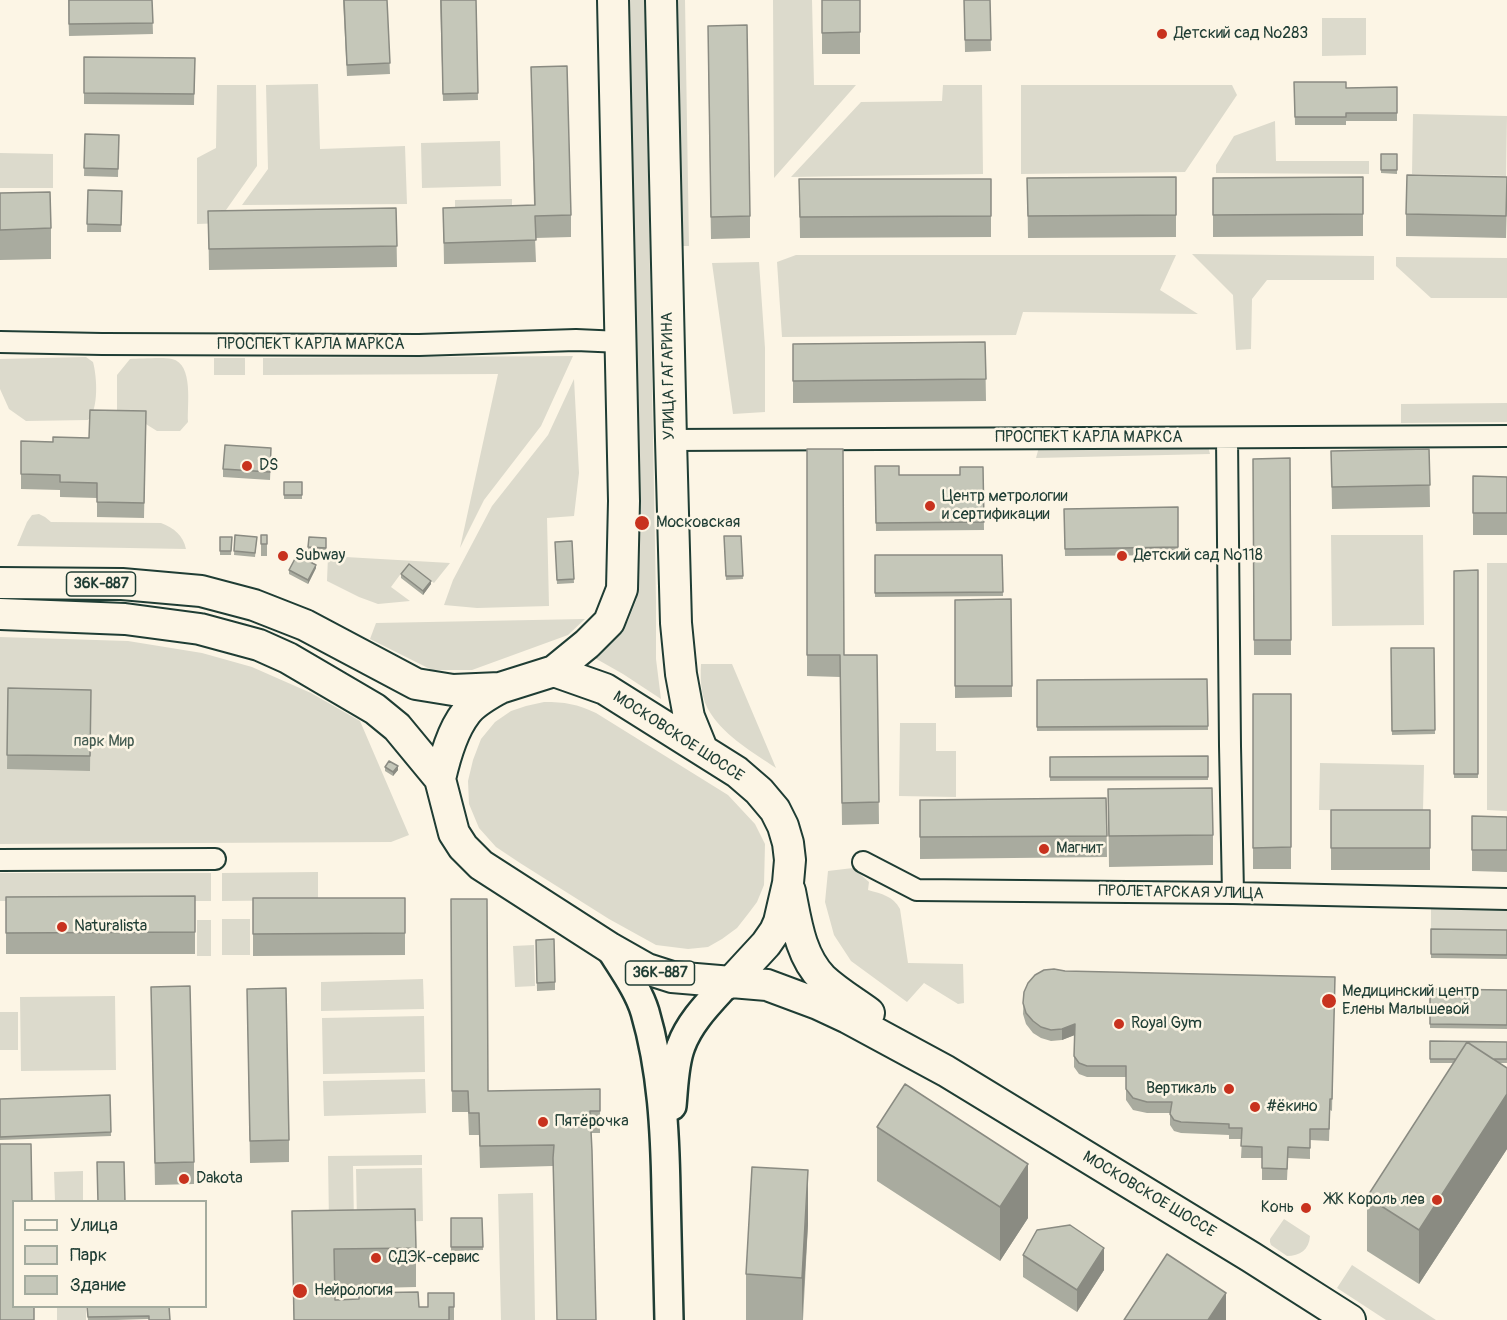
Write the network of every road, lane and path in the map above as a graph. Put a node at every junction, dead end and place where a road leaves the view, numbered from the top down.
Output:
1 (613, 0) edge
2 (661, 0) edge
3 (0, 342) edge
4 (621, 342) junction
5 (1507, 436) edge
6 (1227, 438) junction
7 (670, 440) junction
8 (0, 583) edge
9 (0, 614) edge
10 (554, 672) junction
11 (500, 687) junction
12 (702, 749) junction
13 (440, 779) junction
14 (215, 859) dead end
15 (0, 860) edge
16 (863, 862) dead end
17 (788, 883) junction
18 (1233, 893) junction
19 (1507, 899) edge
20 (610, 948) junction
21 (729, 982) junction
22 (946, 1071) junction
23 (666, 1172) junction
24 (669, 1320) edge
25 (1350, 1320) edge

1 - 4 main road
2 - 7 main road, УЛИЦА ГАГАРИНА
3 - 4 street, ПРОСПЕКТ КАРЛА МАРКСА
4 - 10 main road
5 - 6 street, ПРОСПЕКТ КАРЛА МАРКСА
6 - 7 street, ПРОСПЕКТ КАРЛА МАРКСА
6 - 18 street
7 - 12 main road, УЛИЦА ГАГАРИНА
8 - 11 main road, 36К-887
9 - 13 main road, МОСКОВСКОЕ ШОССЕ / 36К-887
10 - 11 main road, 36К-887
10 - 12 main road, МОСКОВСКОЕ ШОССЕ / 36К-887
11 - 13 main road, 36К-887
12 - 17 main road, МОСКОВСКОЕ ШОССЕ / 36К-887
13 - 20 main road, МОСКОВСКОЕ ШОССЕ / 36К-887
14 - 15 street
16 - 18 street, ПРОЛЕТАРСКАЯ УЛИЦА
17 - 21 main road, МОСКОВСКОЕ ШОССЕ / 36К-887
17 - 22 main road, МОСКОВСКОЕ ШОССЕ / 36К-887
18 - 19 street, ПРОЛЕТАРСКАЯ УЛИЦА
20 - 21 main road, МОСКОВСКОЕ ШОССЕ / 36К-887
20 - 23 main road
21 - 22 main road, МОСКОВСКОЕ ШОССЕ / 36К-887
21 - 23 main road
22 - 25 main road, МОСКОВСКОЕ ШОССЕ / 36К-887
23 - 24 main road

